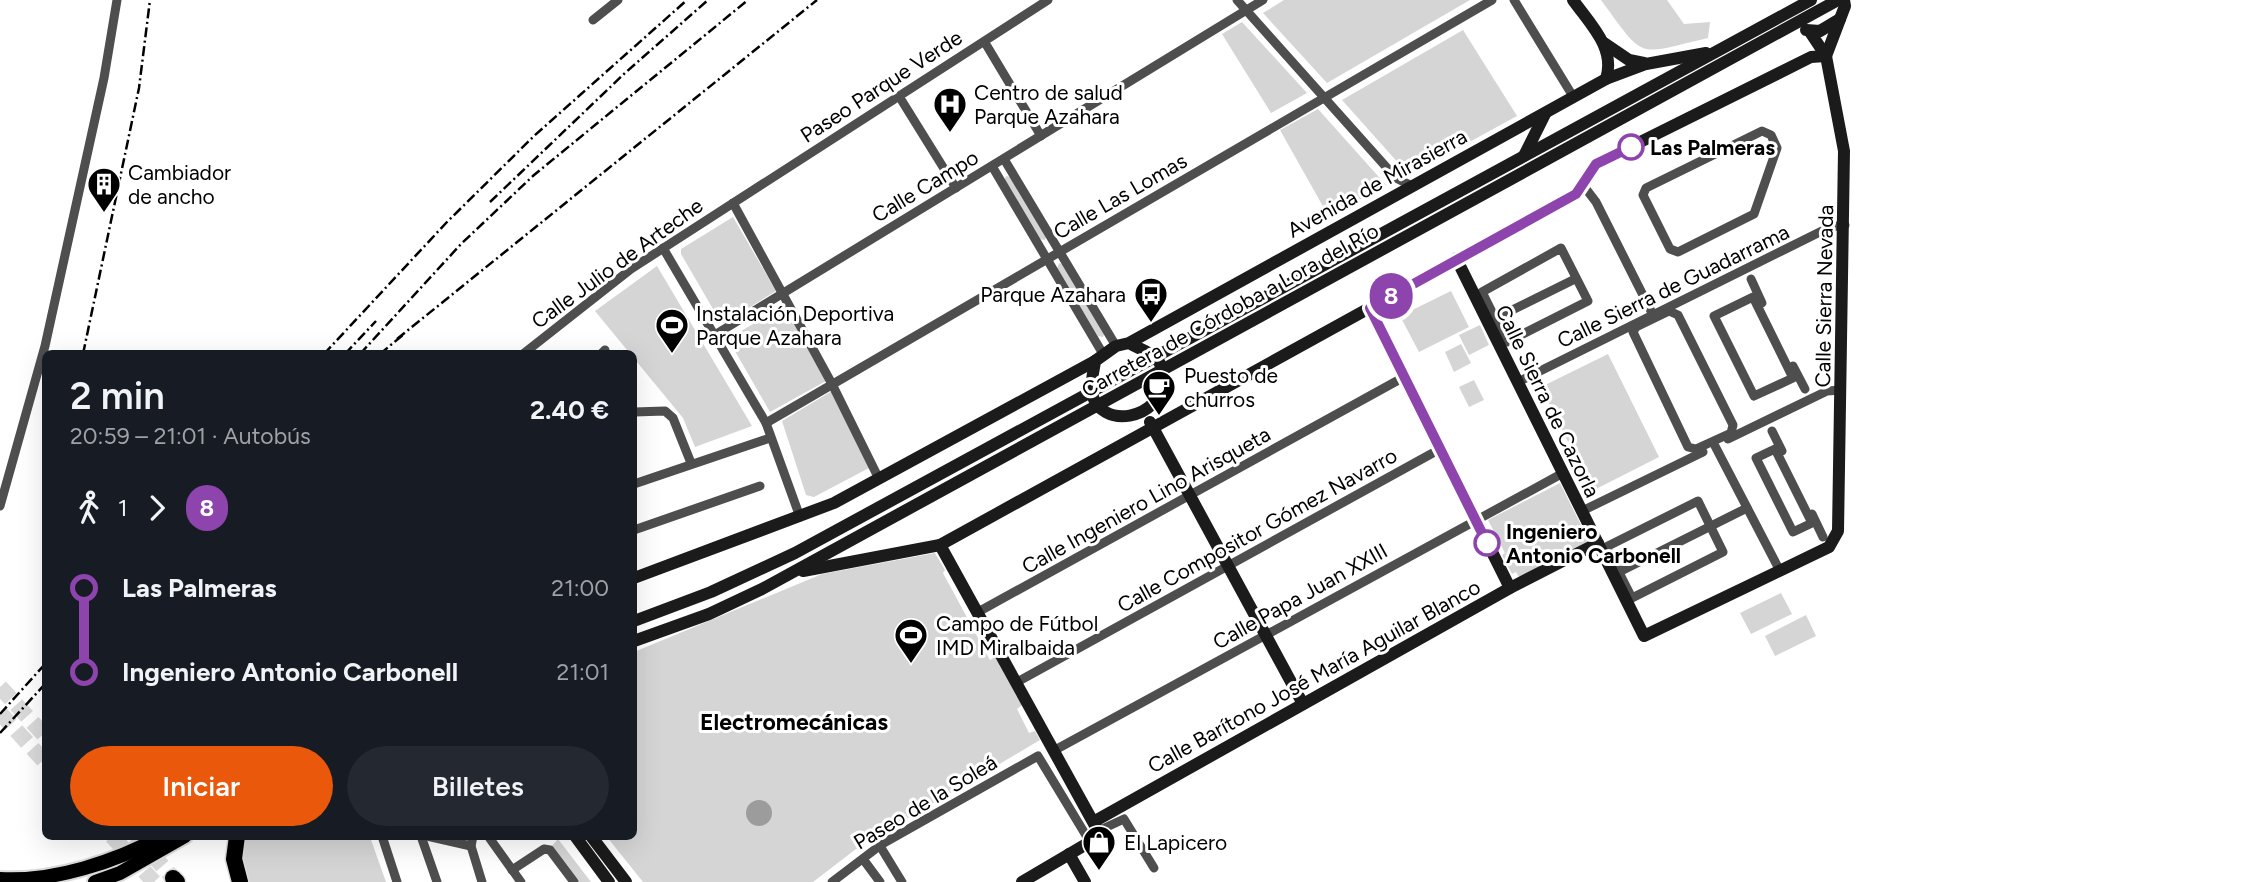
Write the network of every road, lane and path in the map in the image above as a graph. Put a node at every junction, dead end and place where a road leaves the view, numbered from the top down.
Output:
1 (117, 0) edge
2 (618, 0) edge
3 (1048, 0) edge
4 (1237, 0) edge
5 (1263, 0) edge
6 (1492, 0) edge
7 (1514, 0) edge
8 (1573, 0) edge
9 (1811, 0) edge
10 (1838, 0) edge
11 (1844, 0) edge
12 (1246, 10) junction
13 (1790, 12) edge
14 (1840, 19) junction
15 (593, 20) dead end
16 (1810, 32) junction
17 (1604, 43) junction
18 (988, 46) dead end
19 (1718, 51) junction
20 (1826, 56) junction
21 (1646, 64) junction
22 (1606, 79) junction
23 (1324, 97) junction
24 (1574, 98) junction
25 (902, 101) dead end
26 (1545, 114) junction
27 (1041, 135) junction
28 (1777, 148) joint
29 (1524, 156) junction
30 (1004, 159) junction
31 (992, 166) junction
32 (1396, 178) junction
33 (1583, 185) junction
34 (1412, 186) junction
35 (956, 188) junction
36 (1394, 195) junction
37 (733, 202) junction
38 (1845, 225) junction
39 (663, 248) junction
40 (1060, 250) junction
41 (1046, 258) junction
42 (1456, 258) junction
43 (1751, 279) dead end
44 (1573, 280) dead end
45 (784, 293) junction
46 (1753, 297) joint
47 (1677, 303) junction
48 (1370, 308) junction
49 (1653, 314) junction
50 (1492, 320) junction
51 (1623, 329) junction
52 (713, 336) junction
53 (1123, 344) junction
54 (44, 350) edge
55 (528, 350) edge
56 (42, 357) edge
57 (1099, 357) junction
58 (1156, 359) junction
59 (1163, 371) junction
60 (1404, 377) junction
61 (1518, 382) junction
62 (832, 384) junction
63 (1805, 389) dead end
64 (1841, 390) junction
65 (1092, 394) junction
66 (1099, 406) junction
67 (637, 412) edge
68 (1145, 413) junction
69 (766, 423) junction
70 (1733, 425) joint
71 (1153, 426) junction
72 (1772, 431) dead end
73 (1741, 433) junction
74 (770, 438) junction
75 (1715, 446) junction
76 (1440, 449) junction
77 (1756, 458) joint
78 (1688, 459) junction
79 (691, 463) junction
80 (1563, 473) junction
81 (879, 479) junction
82 (637, 483) edge
83 (760, 486) dead end
84 (1190, 495) junction
85 (0, 506) edge
86 (1747, 508) junction
87 (1582, 512) junction
88 (800, 517) junction
89 (1476, 520) junction
90 (1711, 527) junction
91 (637, 529) edge
92 (1830, 538) junction
93 (1598, 543) junction
94 (940, 545) junction
95 (1228, 565) junction
96 (1780, 571) junction
97 (790, 573) junction
98 (1616, 574) junction
99 (637, 577) edge
100 (1510, 588) junction
101 (978, 612) junction
102 (637, 620) edge
103 (1266, 635) junction
104 (637, 640) edge
105 (1017, 682) junction
106 (1303, 704) junction
107 (1055, 750) junction
108 (1097, 826) junction
109 (155, 840) edge
110 (179, 840) edge
111 (236, 840) edge
112 (383, 840) edge
113 (422, 840) edge
114 (491, 840) edge
115 (578, 840) edge
116 (594, 840) edge
117 (472, 841) edge
118 (1090, 842) junction
119 (880, 846) junction
120 (140, 848) junction
121 (1069, 854) junction
122 (863, 859) junction
123 (1154, 868) dead end
124 (512, 870) junction
125 (0, 879) edge
126 (38, 881) edge
127 (58, 882) edge
128 (98, 882) edge
129 (240, 882) edge
130 (397, 882) edge
131 (437, 882) edge
132 (482, 882) edge
133 (521, 882) edge
134 (574, 882) edge
135 (610, 882) edge
136 (626, 882) edge
137 (832, 882) edge
138 (880, 882) edge
139 (902, 882) edge
140 (1022, 882) edge
141 (1085, 882) edge

1 - 54 street
2 - 15 street
3 - 37 street, Paseo Parque Verde
4 - 12 street
5 - 12 street, Calle Campo
6 - 23 street, Calle Las Lomas
7 - 24 street
8 - 17 street
9 - 13 street, Carretera de Córdoba a Lora del Río
10 - 13 street, Carretera de Córdoba a Lora del Río
11 - 14 street
12 - 23 street
12 - 27 street, Calle Campo
13 - 16 street
13 - 19 street, Carretera de Córdoba a Lora del Río
13 - 59 street, Carretera de Córdoba a Lora del Río
14 - 16 street
14 - 20 street
16 - 20 street
17 - 21 street
17 - 22 street
18 - 27 street
19 - 21 street, Avenida de Mirasierra
19 - 29 street, Carretera de Córdoba a Lora del Río
20 - 33 street
20 - 38 street, Calle Sierra Nevada
21 - 22 street, Avenida de Mirasierra
22 - 24 street, Avenida de Mirasierra
23 - 32 street
23 - 40 street, Calle Las Lomas
24 - 26 street, Avenida de Mirasierra
25 - 35 street
26 - 29 street
26 - 34 street, Avenida de Mirasierra
27 - 30 street, Calle Campo
28 - 28 street
29 - 58 street, Carretera de Córdoba a Lora del Río
30 - 31 street, Calle Campo
30 - 40 street
31 - 35 street, Calle Campo
31 - 41 street
32 - 34 street
32 - 36 street
33 - 42 street
33 - 49 street
34 - 36 street, Avenida de Mirasierra
35 - 45 street, Calle Campo
36 - 53 street, Avenida de Mirasierra
37 - 39 street, Calle Julio de Arteche
37 - 45 street
38 - 47 street, Calle Sierra de Guadarrama
38 - 64 street, Calle Sierra Nevada
39 - 52 street
39 - 55 street, Calle Julio de Arteche
40 - 41 street, Calle Las Lomas
40 - 53 street
41 - 57 street
41 - 62 street, Calle Las Lomas
42 - 48 street
42 - 50 street, Calle Sierra de Cazorla
43 - 63 street
44 - 50 street
45 - 52 street, Calle Campo
45 - 62 street
46 - 46 street
47 - 49 street, Calle Sierra de Guadarrama
47 - 73 street
48 - 60 street
48 - 71 street
49 - 51 street, Calle Sierra de Guadarrama
50 - 50 street
50 - 61 street, Calle Sierra de Cazorla
51 - 61 street, Calle Sierra de Guadarrama
51 - 78 street
52 - 69 street
53 - 57 street, Avenida de Mirasierra
53 - 58 street
56 - 85 street
57 - 65 street
57 - 81 street
58 - 59 street
58 - 65 street, Carretera de Córdoba a Lora del Río
59 - 66 street, Carretera de Córdoba a Lora del Río
59 - 68 street
60 - 76 street
60 - 84 street, Calle Ingeniero Lino Arisqueta
61 - 80 street, Calle Sierra de Cazorla
62 - 69 street, Calle Las Lomas
62 - 81 street
64 - 73 street
64 - 92 street, Calle Sierra Nevada
65 - 66 street
65 - 102 street, Carretera de Córdoba a Lora del Río
66 - 68 street
66 - 97 street, Carretera de Córdoba a Lora del Río
67 - 79 street
68 - 71 street
69 - 74 street
70 - 70 street
71 - 84 street
71 - 94 street
72 - 92 street
73 - 75 street
74 - 79 street
74 - 88 street
75 - 78 street
75 - 86 street
76 - 89 street
76 - 95 street, Calle Compositor Gómez Navarro
77 - 77 street
78 - 87 street
79 - 82 street
80 - 87 street, Calle Sierra de Cazorla
80 - 89 street, Calle Papa Juan XXIII
81 - 88 street
83 - 91 street
84 - 95 street
84 - 101 street, Calle Ingeniero Lino Arisqueta
86 - 90 street
86 - 96 street
87 - 93 street, Calle Sierra de Cazorla
88 - 99 street
89 - 100 street
89 - 103 street, Calle Papa Juan XXIII
90 - 98 street
90 - 98 street
90 - 98 street
92 - 96 street
93 - 98 street, Calle Sierra de Cazorla
93 - 100 street, Calle Barítono José María Aguilar Blanco
94 - 97 street
94 - 101 street
95 - 103 street
95 - 105 street, Calle Compositor Gómez Navarro
96 - 98 street, Calle Sierra de Cazorla
97 - 104 street, Carretera de Córdoba a Lora del Río
100 - 106 street, Calle Barítono José María Aguilar Blanco
101 - 105 street
103 - 106 street
103 - 107 street, Calle Papa Juan XXIII
105 - 107 street
106 - 108 street, Calle Barítono José María Aguilar Blanco
107 - 108 street
108 - 118 street
108 - 123 street
109 - 120 main road
110 - 128 main road
111 - 129 highway
112 - 130 street
113 - 131 street
114 - 124 street
115 - 135 street
116 - 136 street
117 - 132 street
118 - 119 street, Paseo de la Soleá
118 - 121 street
119 - 122 street, Paseo de la Soleá
119 - 139 street
120 - 126 main road
120 - 127 main road
121 - 140 street
121 - 141 street
122 - 137 street, Paseo de la Soleá
122 - 138 street
124 - 133 street
124 - 134 street
125 - 126 main road

